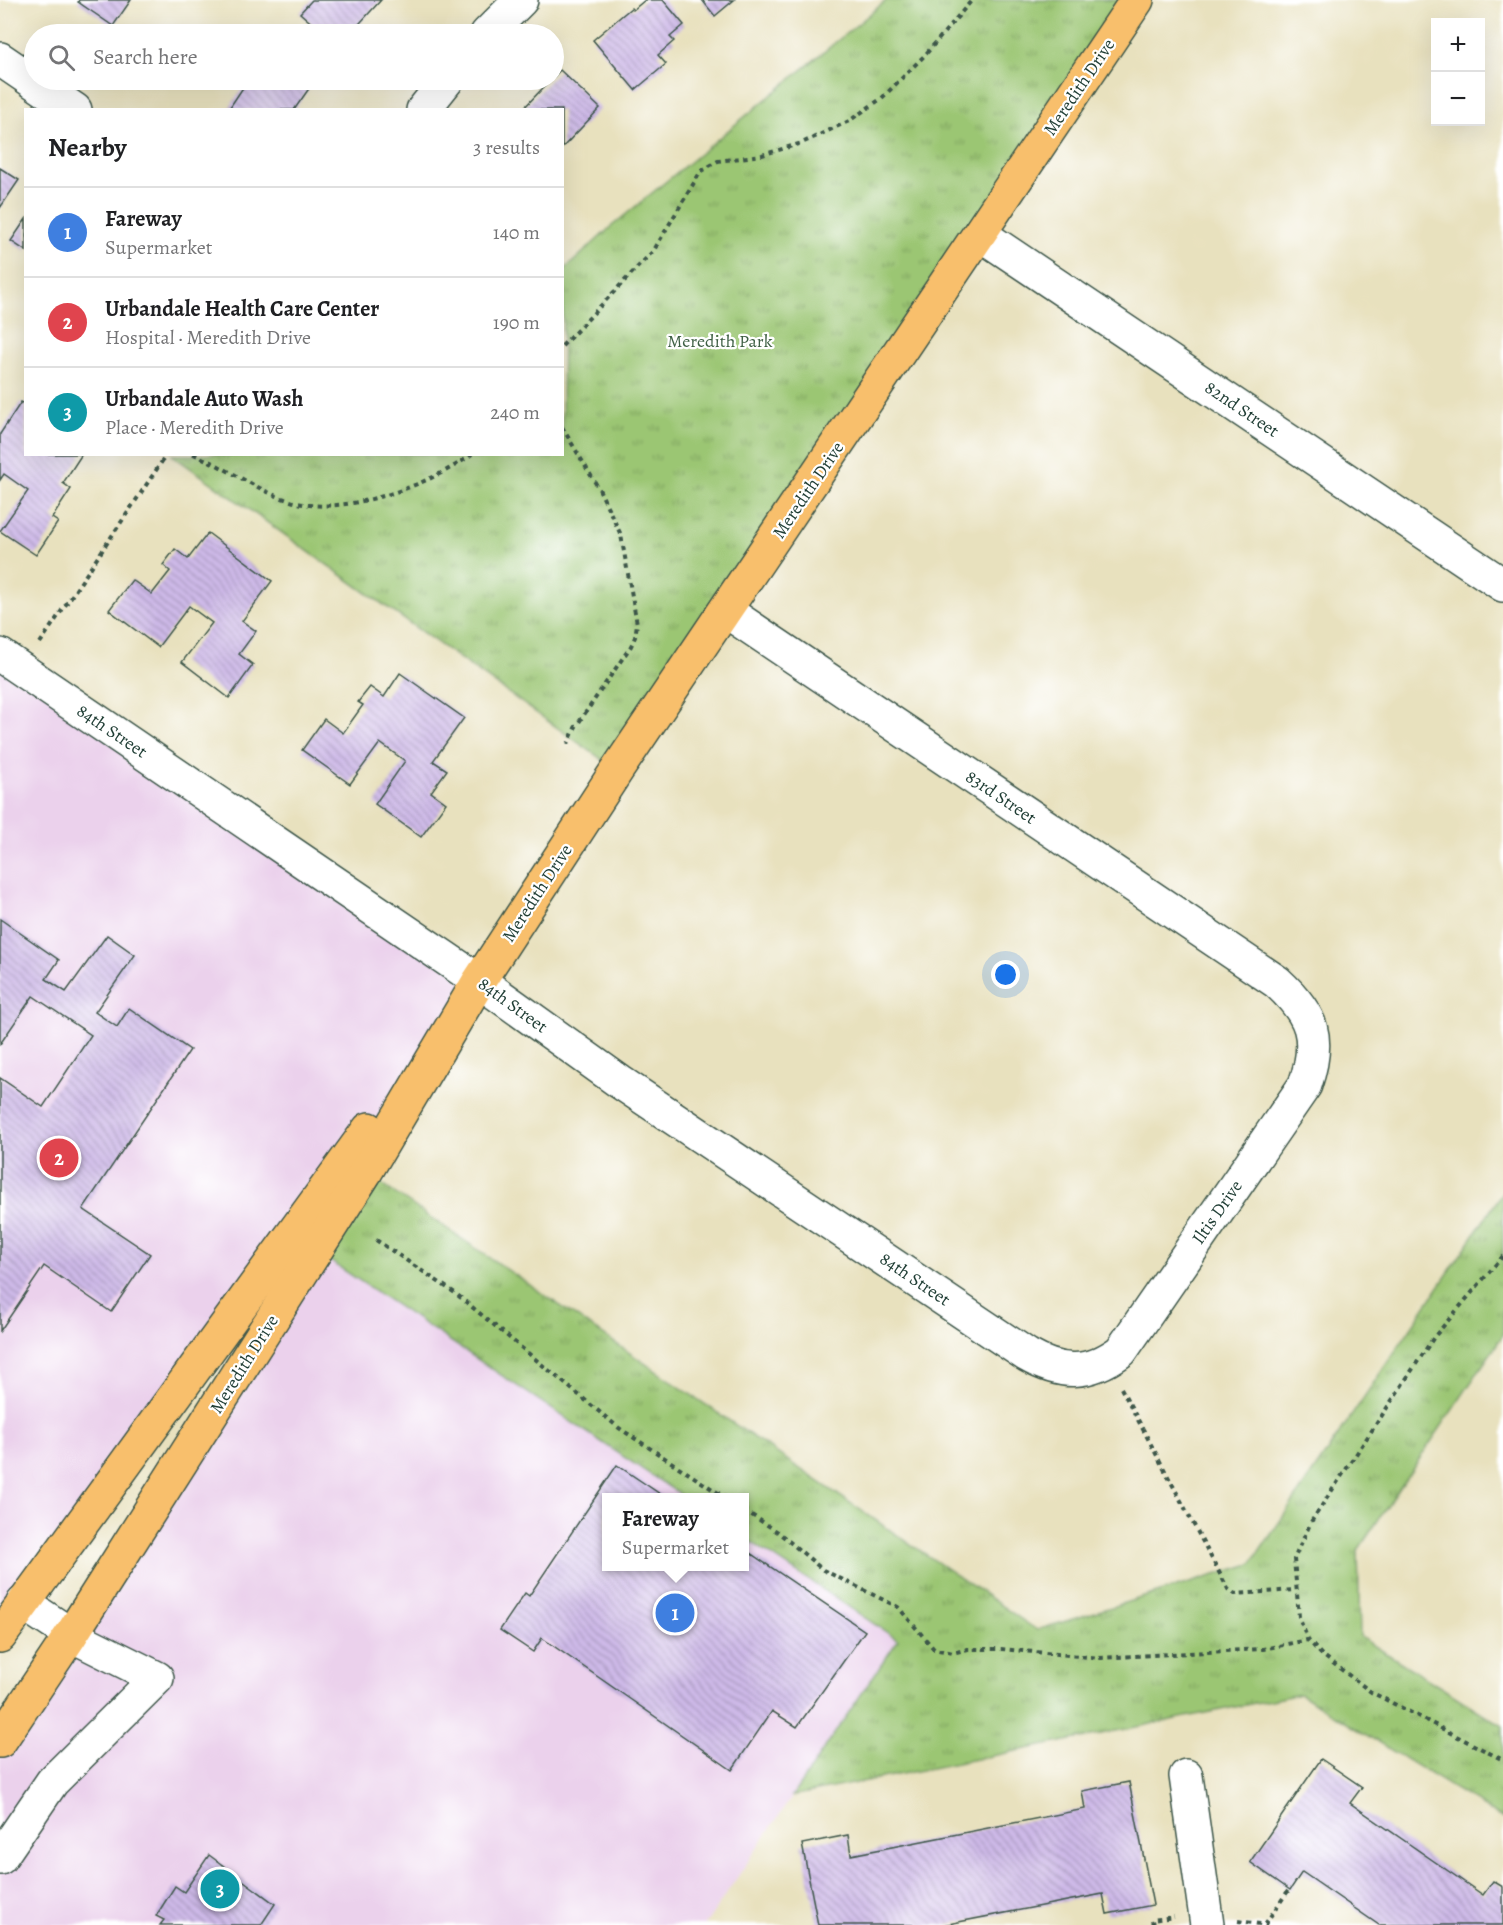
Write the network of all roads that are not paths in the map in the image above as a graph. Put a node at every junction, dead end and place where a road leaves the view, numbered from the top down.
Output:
1 (521, 0) edge
2 (1137, 0) edge
3 (497, 24) edge
4 (0, 59) edge
5 (24, 75) edge
6 (46, 90) edge
7 (439, 90) edge
8 (72, 108) edge
9 (425, 108) edge
10 (980, 234) junction
11 (1503, 585) edge
12 (726, 611) junction
13 (11, 662) edge
14 (479, 981) junction
15 (1277, 982) joint
16 (1027, 1355) joint
17 (22, 1603) junction
18 (71, 1635) junction
19 (0, 1636) edge
20 (0, 1741) edge
21 (1186, 1776) dead end
22 (0, 1858) edge
23 (1207, 1925) edge

1 - 3 street
2 - 10 main road, Meredith Drive
4 - 5 street
6 - 8 street
7 - 9 street
10 - 11 street, 82nd Street
10 - 12 main road, Meredith Drive
12 - 14 main road, Meredith Drive
12 - 15 street, 83rd Street
13 - 14 street, 84th Street
14 - 16 street, 84th Street
14 - 17 main road, Meredith Drive
14 - 18 main road, Meredith Drive
15 - 16 street, Iltis Drive
17 - 18 street
17 - 19 main road, Meredith Drive
18 - 20 main road, Meredith Drive
18 - 22 street
21 - 23 street

